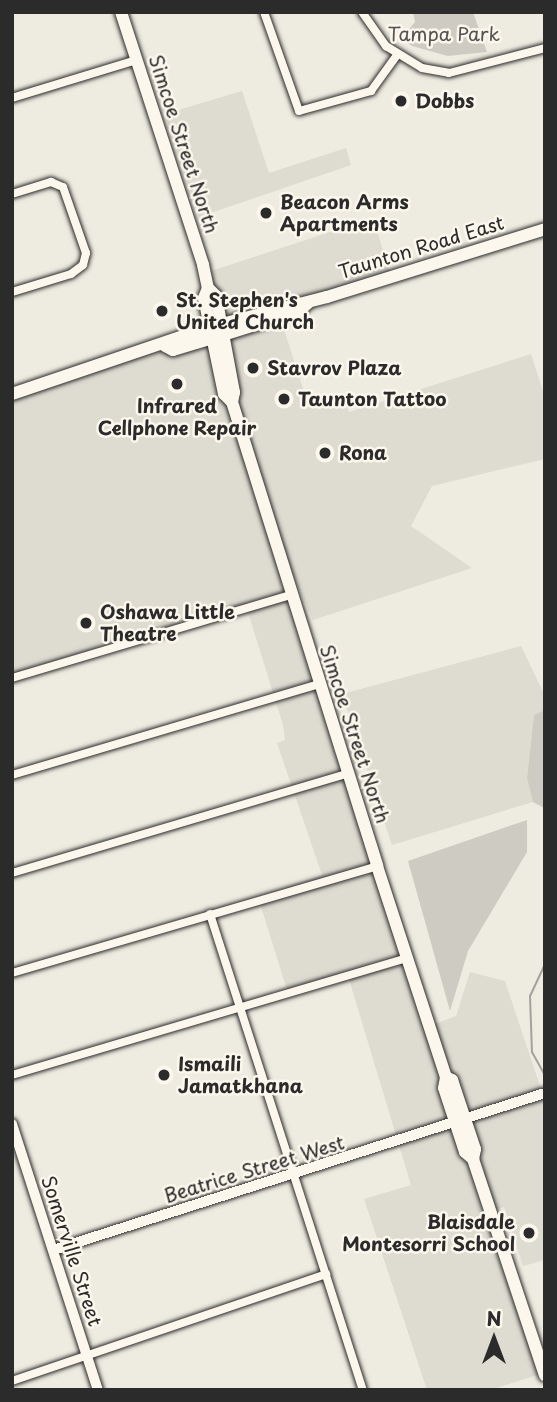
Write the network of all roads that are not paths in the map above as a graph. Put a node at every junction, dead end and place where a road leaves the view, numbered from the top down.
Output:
1 (121, 12) edge
2 (264, 12) edge
3 (362, 12) edge
4 (545, 48) edge
5 (397, 55) junction
6 (136, 60) junction
7 (12, 98) edge
8 (12, 194) edge
9 (545, 229) edge
10 (12, 292) edge
11 (216, 331) junction
12 (12, 394) edge
13 (291, 595) junction
14 (12, 678) edge
15 (319, 684) junction
16 (349, 773) junction
17 (12, 775) edge
18 (377, 866) junction
19 (12, 873) edge
20 (210, 914) junction
21 (407, 958) junction
22 (12, 973) edge
23 (239, 1008) junction
24 (12, 1075) edge
25 (545, 1093) edge
26 (460, 1120) junction
27 (12, 1124) edge
28 (294, 1175) junction
29 (53, 1250) junction
30 (326, 1274) junction
31 (87, 1357) junction
32 (545, 1375) edge
33 (12, 1381) edge
34 (97, 1390) edge
35 (363, 1390) edge

1 - 6 main road, Simcoe Street North
2 - 5 street
3 - 5 street
4 - 5 street
6 - 7 street
6 - 11 main road, Simcoe Street North
8 - 10 street
9 - 11 main road, Taunton Road East
11 - 12 main road, Taunton Road East
11 - 13 main road, Simcoe Street North
13 - 14 street
13 - 15 main road, Simcoe Street North
15 - 16 main road, Simcoe Street North
15 - 17 street
16 - 18 main road, Simcoe Street North
16 - 19 street
18 - 20 street
18 - 21 main road, Simcoe Street North
20 - 22 street
20 - 23 street
21 - 23 street
21 - 26 main road, Simcoe Street North
23 - 24 street
23 - 28 street
25 - 26 street, Beatrice Street West
26 - 28 street, Beatrice Street West
26 - 32 main road, Simcoe Street North
27 - 29 street, Somerville Street
28 - 29 street, Beatrice Street West
28 - 30 street
29 - 31 street, Somerville Street
30 - 31 street
30 - 35 street
31 - 33 street
31 - 34 street, Somerville Street

